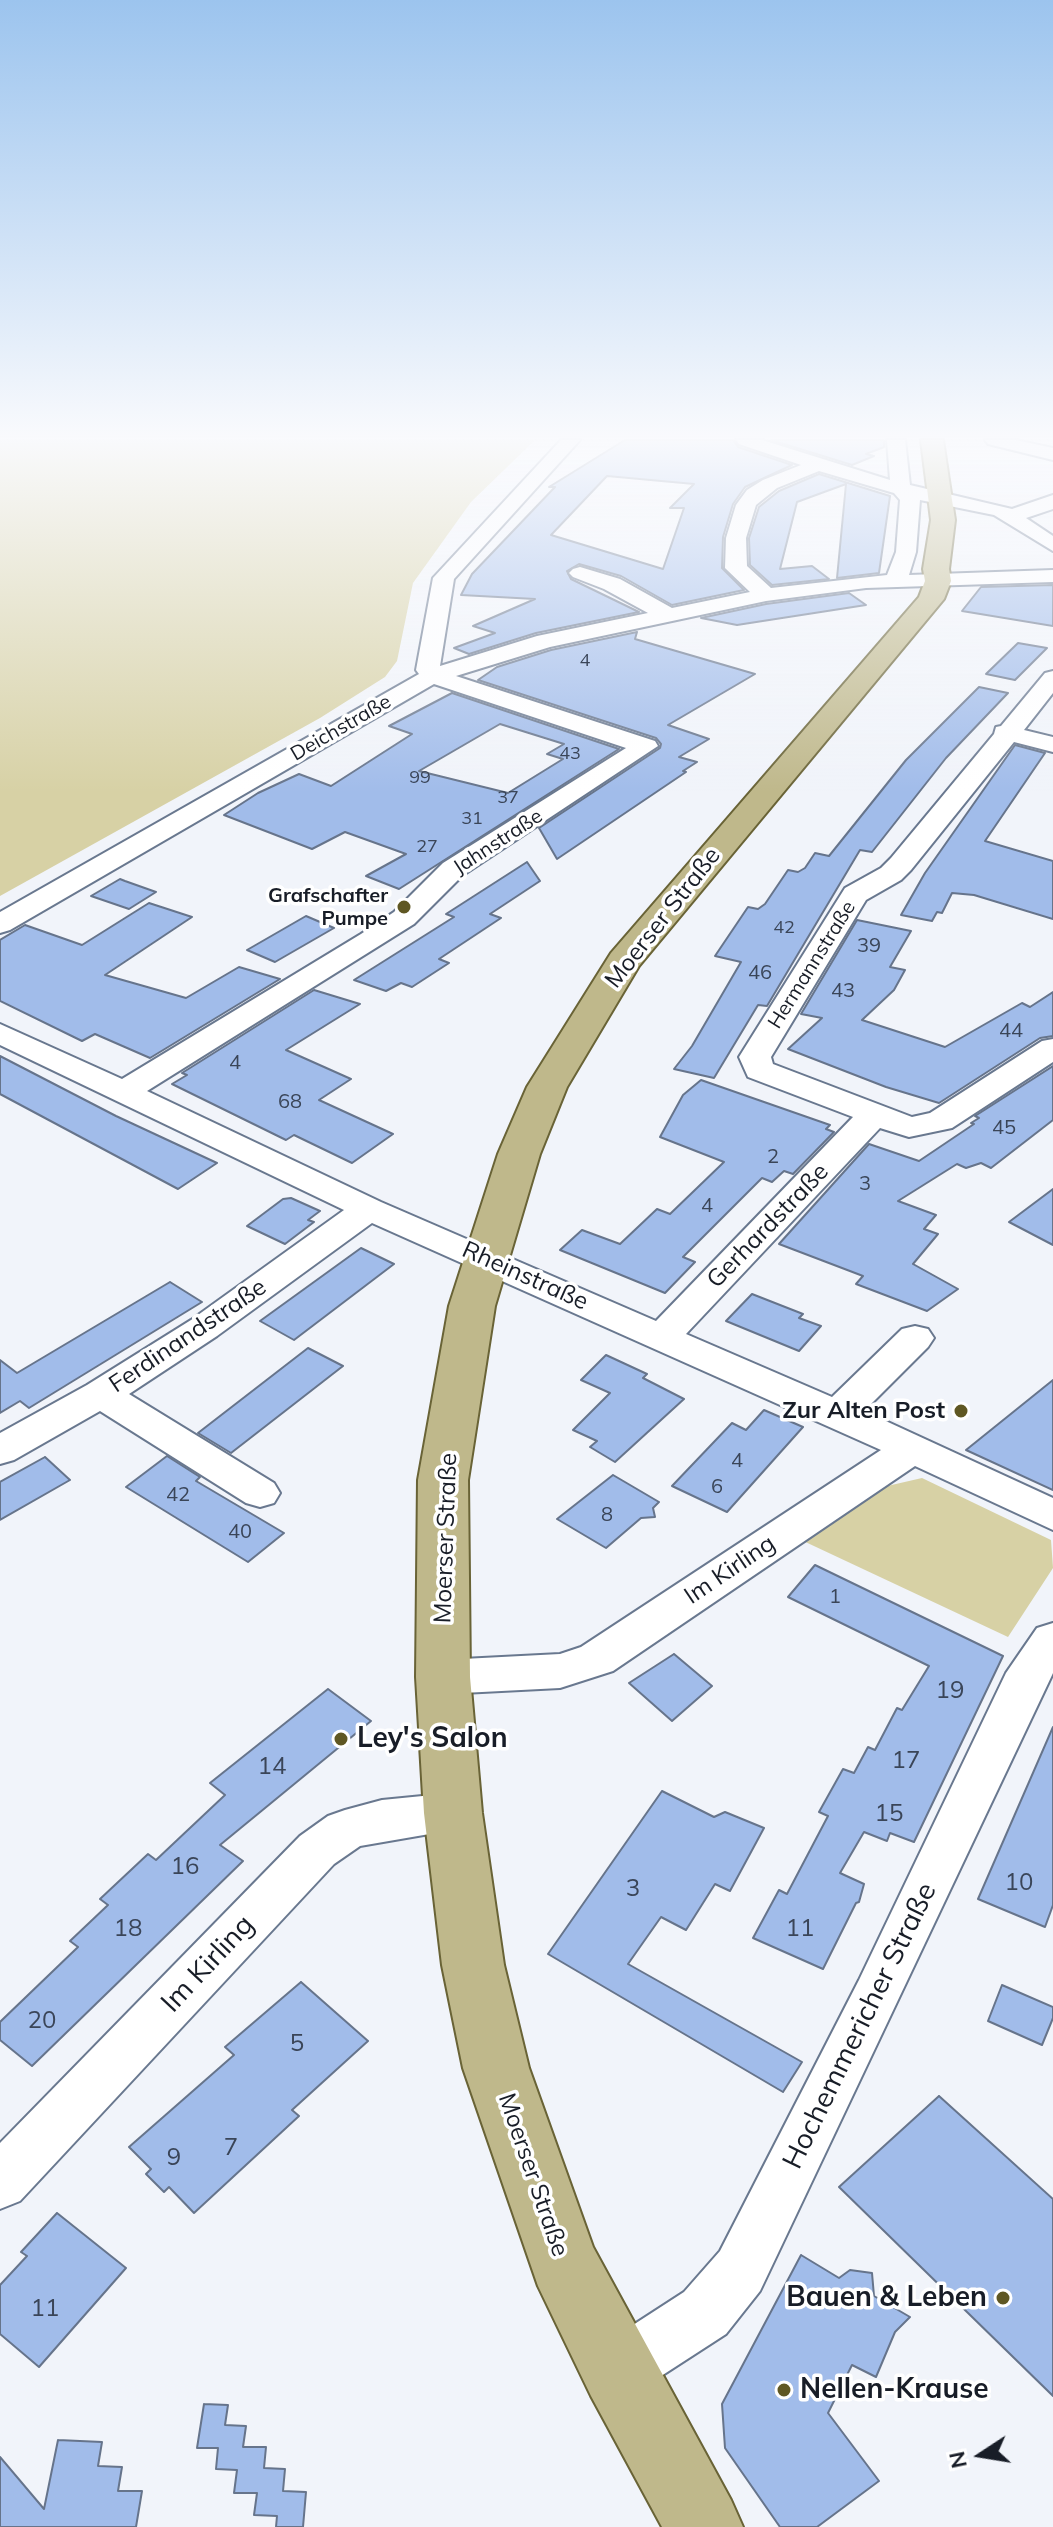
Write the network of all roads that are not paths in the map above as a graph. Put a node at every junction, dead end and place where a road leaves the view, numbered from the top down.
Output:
1 (462, 558) edge
2 (736, 558) edge
3 (904, 558) edge
4 (937, 558) edge
5 (580, 573) dead end
6 (1053, 576) edge
7 (934, 577) junction
8 (896, 581) junction
9 (766, 595) junction
10 (668, 615) junction
11 (432, 676) junction
12 (1053, 678) edge
13 (1005, 732) junction
14 (1053, 745) edge
15 (0, 924) edge
16 (0, 1033) edge
17 (1053, 1048) edge
18 (124, 1091) junction
19 (874, 1115) junction
20 (369, 1209) junction
21 (485, 1257) junction
22 (662, 1337) junction
23 (915, 1338) dead end
24 (101, 1394) junction
25 (837, 1415) junction
26 (913, 1448) junction
27 (0, 1450) edge
28 (260, 1493) dead end
29 (1053, 1515) edge
30 (1053, 1640) edge
31 (443, 1677) junction
32 (453, 1813) junction
33 (0, 2182) edge
34 (617, 2370) junction
35 (704, 2527) edge

1 - 11 street
2 - 9 street
3 - 8 street
4 - 7 main road, Moerser Straße
5 - 10 street
6 - 7 street
7 - 8 street
7 - 21 main road, Moerser Straße
8 - 9 street
9 - 10 street, Deichstraße
10 - 11 street, Deichstraße
11 - 15 street, Deichstraße
11 - 18 street, Jahnstraße
12 - 13 street, Hermannstraße
13 - 14 street
13 - 19 street, Hermannstraße
16 - 18 street, Rheinstraße
17 - 19 street, Hermannstraße
18 - 20 street, Rheinstraße
19 - 22 street, Gerhardstraße
20 - 21 street, Rheinstraße
20 - 24 street, Ferdinandstraße
21 - 22 street, Rheinstraße
21 - 31 main road, Moerser Straße
22 - 25 street, Rheinstraße
23 - 25 street
24 - 27 street, Ferdinandstraße
24 - 28 street
25 - 26 street, Rheinstraße
26 - 29 street, Rheinstraße
26 - 31 street, Im Kirling
30 - 34 street, Hochemmericher Straße
31 - 32 main road, Moerser Straße
32 - 33 street, Im Kirling
32 - 34 main road, Moerser Straße
34 - 35 main road, Moerser Straße

